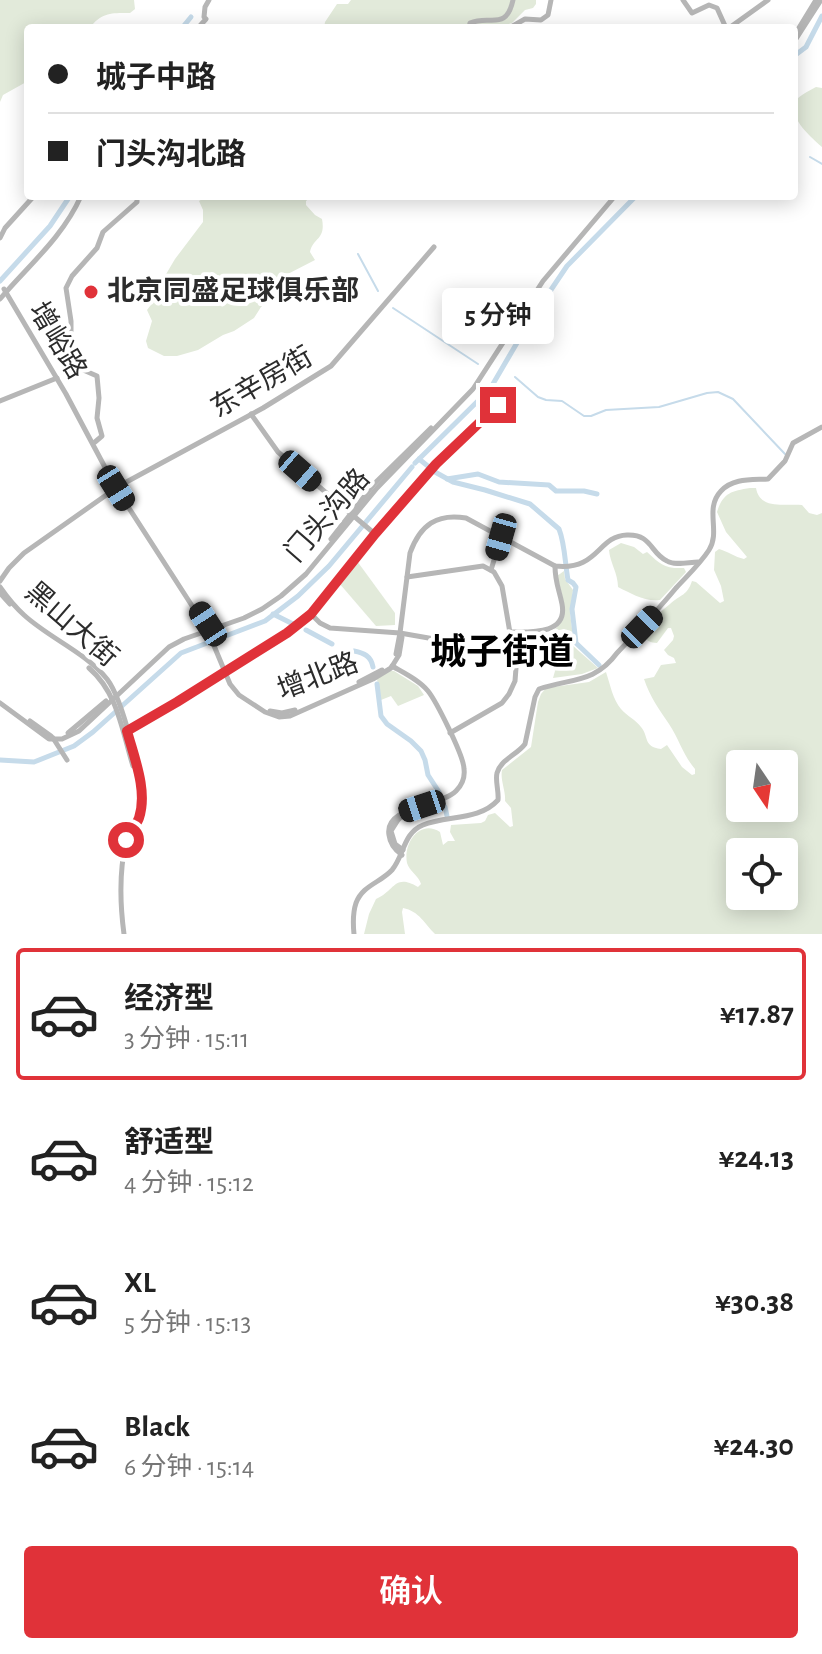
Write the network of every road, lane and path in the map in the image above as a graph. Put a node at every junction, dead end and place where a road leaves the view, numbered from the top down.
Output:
1 (209, 0) edge
2 (513, 0) edge
3 (551, 0) edge
4 (683, 0) edge
5 (768, 0) edge
6 (818, 0) edge
7 (200, 24) edge
8 (470, 24) edge
9 (516, 24) edge
10 (725, 24) edge
11 (733, 24) edge
12 (798, 30) edge
13 (798, 35) edge
14 (30, 200) edge
15 (77, 200) edge
16 (137, 200) edge
17 (609, 200) edge
18 (0, 238) edge
19 (434, 247) dead end
20 (3, 290) edge
21 (57, 378) junction
22 (0, 401) edge
23 (498, 405) dead end
24 (251, 414) junction
25 (822, 427) edge
26 (95, 442) junction
27 (118, 487) junction
28 (353, 517) junction
29 (372, 532) junction
30 (501, 537) junction
31 (698, 562) junction
32 (558, 566) junction
33 (491, 570) junction
34 (407, 577) junction
35 (0, 584) edge
36 (0, 593) edge
37 (311, 614) junction
38 (210, 631) junction
39 (510, 632) junction
40 (400, 633) junction
41 (440, 640) dead end
42 (392, 664) junction
43 (226, 672) junction
44 (115, 698) junction
45 (0, 701) edge
46 (122, 720) junction
47 (127, 731) junction
48 (451, 732) junction
49 (53, 738) junction
50 (66, 759) dead end
51 (402, 853) junction
52 (122, 934) edge
53 (354, 934) edge

1 - 7 street
2 - 8 street
3 - 9 street
4 - 10 street
5 - 11 street
6 - 12 street
6 - 13 street
14 - 18 street
15 - 20 street
16 - 26 street
17 - 28 street, 门头沟路
19 - 24 street, 东辛房街
20 - 21 street, 增峪路
20 - 26 street, 增峪路
21 - 22 street
21 - 27 street, 增峪路
23 - 29 street
24 - 27 street, 东辛房街
24 - 28 street
25 - 31 street
26 - 27 street, 增峪路
27 - 35 street, 东辛房街
27 - 38 street, 增峪路
28 - 29 street
28 - 38 street, 门头沟路
29 - 37 street
30 - 32 street
30 - 33 street
30 - 34 street
31 - 32 street
31 - 51 street
32 - 39 street
33 - 34 street
33 - 39 street
34 - 40 street
35 - 44 street, 黑山大街
36 - 44 street, 黑山大街
37 - 40 street
37 - 43 street
38 - 43 street, 增北路
38 - 44 street, 门头沟路
39 - 48 street
40 - 41 street
40 - 42 street
42 - 43 street, 增北路
42 - 48 street, 增北路
43 - 47 street
44 - 46 street
44 - 49 street, 门头沟路
45 - 49 street
46 - 47 street
46 - 52 street
47 - 52 street
48 - 51 street, 增北路
49 - 50 street
51 - 53 street

